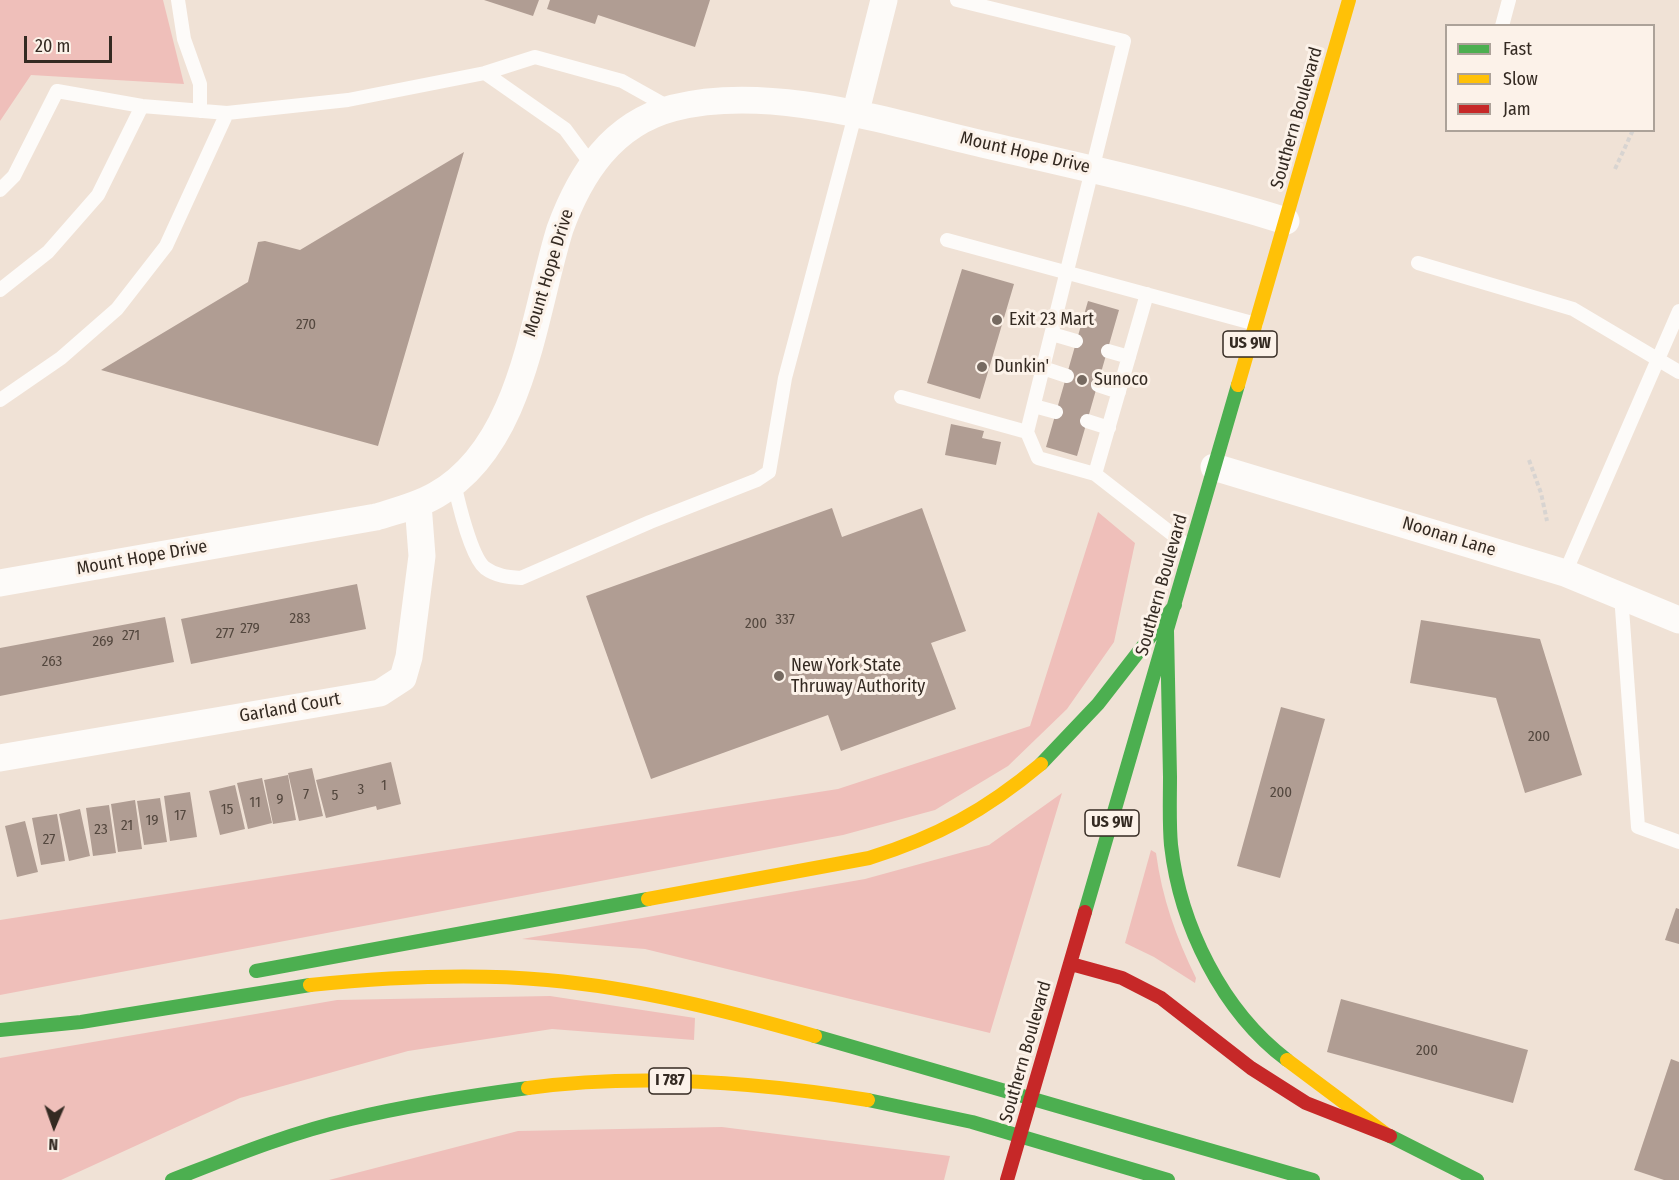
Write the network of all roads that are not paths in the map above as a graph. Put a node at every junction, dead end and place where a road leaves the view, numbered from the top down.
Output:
1 (178, 0) edge
2 (884, 0) edge
3 (957, 0) edge
4 (1349, 0) edge
5 (1509, 0) edge
6 (1503, 24) edge
7 (484, 73) junction
8 (142, 106) junction
9 (672, 109) junction
10 (200, 111) junction
11 (227, 113) junction
12 (855, 115) junction
13 (591, 164) junction
14 (1093, 169) junction
15 (0, 190) edge
16 (1286, 221) junction
17 (947, 240) dead end
18 (1418, 263) dead end
19 (1067, 273) junction
20 (0, 290) edge
21 (1147, 294) junction
22 (1679, 311) edge
23 (1256, 324) junction
24 (1052, 334) junction
25 (1076, 341) dead end
26 (1108, 351) dead end
27 (1129, 357) junction
28 (1658, 359) junction
29 (1043, 368) junction
30 (1679, 372) edge
31 (1066, 376) dead end
32 (1098, 385) dead end
33 (1119, 392) junction
34 (901, 397) dead end
35 (0, 400) edge
36 (1034, 406) junction
37 (1056, 412) dead end
38 (1087, 422) dead end
39 (1108, 428) junction
40 (1027, 432) junction
41 (1214, 467) junction
42 (1095, 474) junction
43 (454, 483) junction
44 (418, 504) junction
45 (1192, 549) junction
46 (1565, 573) junction
47 (0, 584) edge
48 (1621, 595) junction
49 (1175, 605) junction
50 (1679, 620) edge
51 (1167, 631) junction
52 (0, 758) edge
53 (1679, 842) edge
54 (1071, 964) junction
55 (240, 974) dead end
56 (54, 1010) dead end
57 (0, 1023) edge
58 (0, 1030) edge
59 (1386, 1134) junction
60 (172, 1180) edge
61 (1007, 1180) edge
62 (1168, 1180) edge
63 (1313, 1180) edge
64 (1476, 1180) edge

1 - 10 lane
2 - 12 street
3 - 14 lane
4 - 16 main road, Southern Boulevard / US 9W
5 - 6 lane
7 - 9 lane
7 - 11 lane
7 - 13 lane
8 - 10 lane
8 - 15 lane
8 - 20 lane
9 - 12 street, Mount Hope Drive
9 - 13 street, Mount Hope Drive
10 - 11 lane
11 - 35 lane
12 - 14 street, Mount Hope Drive
12 - 43 lane
13 - 43 street, Mount Hope Drive
14 - 16 street, Mount Hope Drive
14 - 19 lane
16 - 23 main road, Southern Boulevard / US 9W
17 - 19 lane
18 - 28 lane
19 - 21 lane
19 - 24 lane
21 - 23 lane
21 - 27 lane
22 - 28 lane
23 - 41 main road, Southern Boulevard / US 9W
24 - 25 lane
24 - 29 lane
26 - 27 lane
27 - 33 lane
28 - 30 lane
28 - 46 lane
29 - 31 lane
29 - 36 lane
32 - 33 lane
33 - 39 lane
34 - 40 lane
36 - 37 lane
36 - 40 lane
38 - 39 lane
39 - 42 lane
40 - 42 lane
41 - 45 main road, Southern Boulevard / US 9W
41 - 46 street, Noonan Lane
42 - 45 lane
43 - 44 street, Mount Hope Drive
44 - 47 street, Mount Hope Drive
44 - 52 street, Garland Court
45 - 49 main road, Southern Boulevard / US 9W
46 - 48 street, Noonan Lane
48 - 50 street, Noonan Lane
48 - 53 lane
49 - 51 main road, Southern Boulevard / US 9W
49 - 55 main road
51 - 54 main road, Southern Boulevard / US 9W
51 - 59 main road
54 - 59 main road
54 - 61 main road, Southern Boulevard / US 9W
56 - 57 main road
58 - 63 main road
59 - 64 main road
60 - 62 main road, I 787

